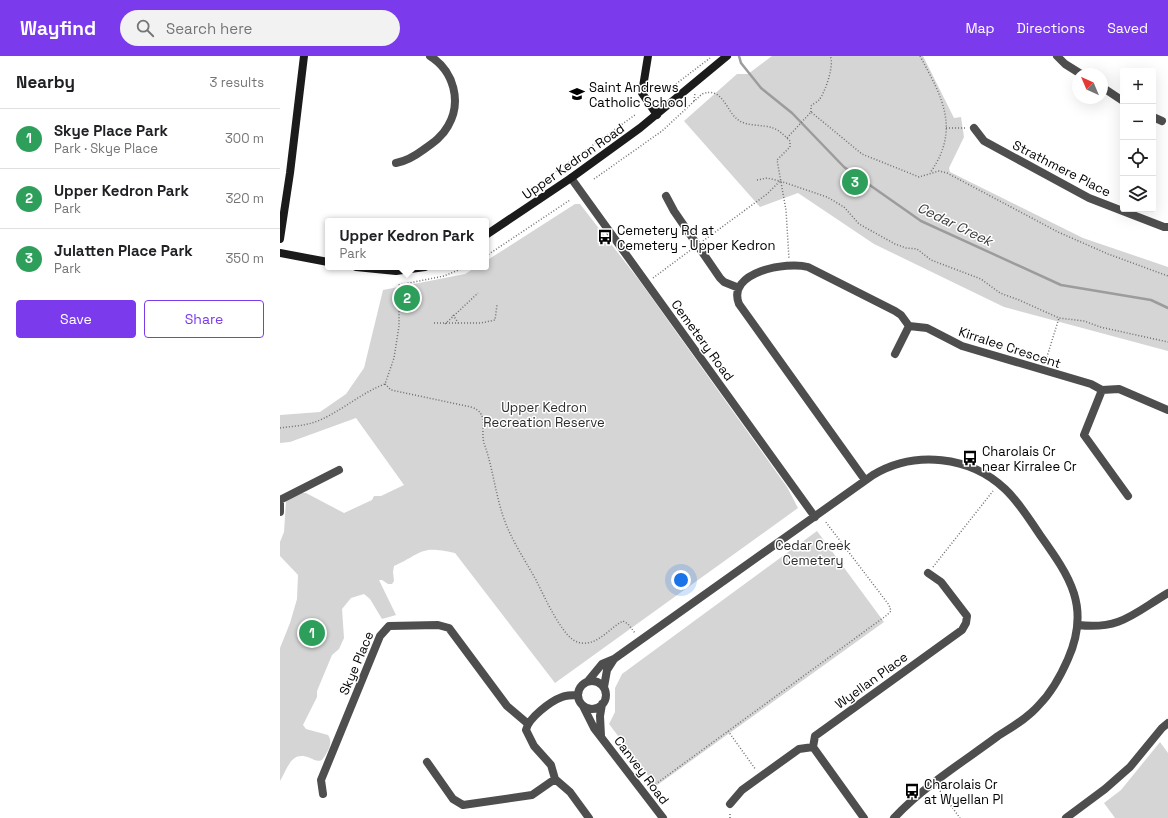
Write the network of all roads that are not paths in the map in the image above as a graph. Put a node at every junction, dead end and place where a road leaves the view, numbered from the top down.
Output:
1 (304, 56) edge
2 (430, 56) edge
3 (648, 56) edge
4 (1057, 56) edge
5 (724, 58) edge
6 (1072, 68) edge
7 (1108, 91) edge
8 (1120, 99) edge
9 (656, 115) junction
10 (1156, 118) edge
11 (1162, 120) dead end
12 (974, 128) road end
13 (396, 163) dead end
14 (571, 178) junction
15 (666, 196) dead end
16 (1168, 227) edge
17 (489, 233) edge
18 (280, 239) edge
19 (280, 253) edge
20 (325, 261) edge
21 (382, 270) edge
22 (411, 270) edge
23 (739, 288) junction
24 (909, 326) junction
25 (895, 354) dead end
26 (1102, 390) junction
27 (1168, 410) edge
28 (339, 470) dead end
29 (865, 480) junction
30 (1128, 496) dead end
31 (280, 500) edge
32 (280, 503) edge
33 (280, 512) edge
34 (815, 517) junction
35 (928, 573) road end
36 (1168, 593) edge
37 (1078, 625) junction
38 (614, 659) junction
39 (588, 681) junction
40 (604, 687) junction
41 (578, 695) junction
42 (602, 704) junction
43 (583, 706) junction
44 (527, 723) junction
45 (1168, 723) edge
46 (601, 736) junction
47 (813, 747) junction
48 (427, 762) dead end
49 (554, 779) junction
50 (323, 794) dead end
51 (730, 804) dead end
52 (589, 818) edge
53 (663, 818) edge
54 (864, 818) edge
55 (894, 818) edge
56 (1066, 818) edge

1 - 18 main road
2 - 13 street
3 - 9 main road
4 - 6 street
5 - 9 main road, Upper Kedron Road
7 - 8 street
9 - 14 main road, Upper Kedron Road
10 - 11 street
12 - 16 street, Strathmere Place
14 - 17 main road, Upper Kedron Road
14 - 34 street, Cemetery Road
15 - 23 street
19 - 20 main road
21 - 22 main road
23 - 24 street
23 - 29 street
24 - 25 street
24 - 26 street, Kirralee Crescent
26 - 27 street, Kirralee Crescent
26 - 30 street
28 - 31 street
29 - 34 street
29 - 37 street
32 - 33 street
34 - 38 street
35 - 47 street, Wyellan Place
36 - 37 street
37 - 55 street
38 - 39 street
38 - 40 street
39 - 40 street
39 - 41 street
40 - 42 street
41 - 43 street
41 - 44 street
42 - 43 street
42 - 46 street
43 - 46 street, Canvey Road
44 - 49 street
44 - 50 street, Skye Place
45 - 56 street
46 - 53 street, Canvey Road
47 - 51 street
47 - 54 street
48 - 49 street
49 - 52 street

